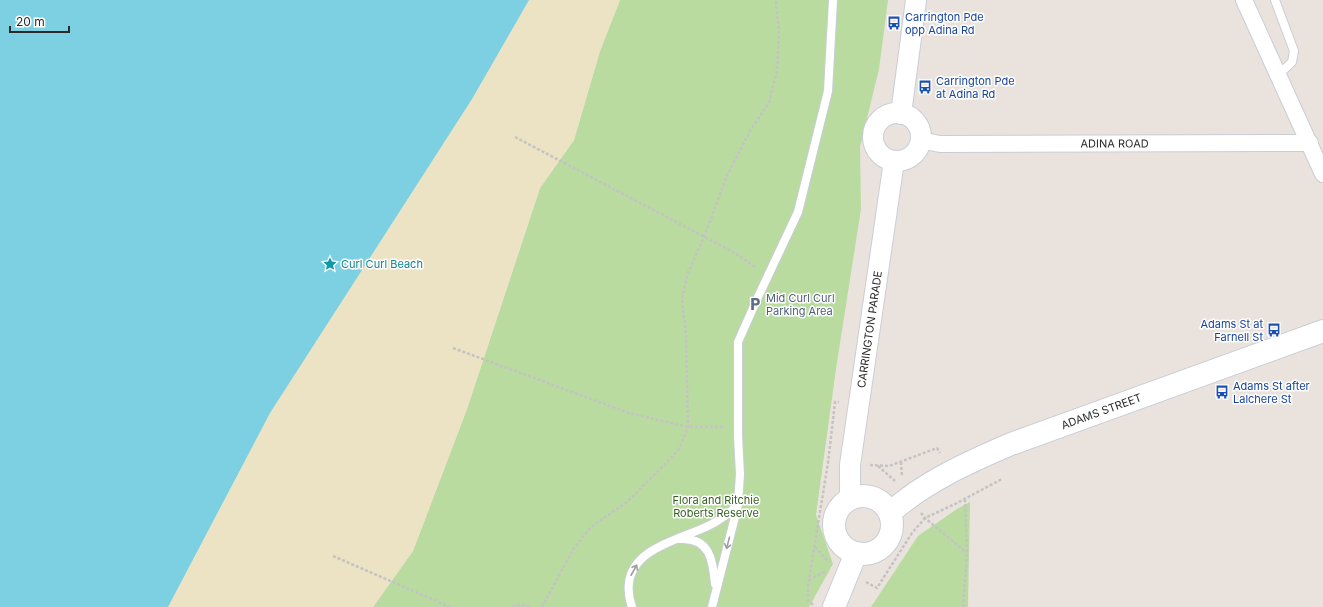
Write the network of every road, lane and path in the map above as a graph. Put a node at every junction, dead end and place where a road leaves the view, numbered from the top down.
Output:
1 (776, 0) edge
2 (833, 0) edge
3 (916, 0) edge
4 (1244, 0) edge
5 (1275, 0) edge
6 (1278, 75) junction
7 (901, 114) junction
8 (515, 137) dead end
9 (920, 140) junction
10 (1310, 143) junction
11 (894, 161) junction
12 (1323, 174) edge
13 (704, 237) junction
14 (768, 275) junction
15 (1323, 331) edge
16 (453, 348) dead end
17 (859, 401) junction
18 (738, 426) junction
19 (688, 427) junction
20 (901, 462) junction
21 (871, 465) dead end
22 (877, 466) junction
23 (951, 472) junction
24 (1002, 479) dead end
25 (850, 499) junction
26 (965, 499) junction
27 (738, 505) junction
28 (890, 513) junction
29 (925, 518) junction
30 (673, 540) junction
31 (815, 546) junction
32 (856, 553) junction
33 (967, 553) junction
34 (334, 556) dead end
35 (832, 567) dead end
36 (827, 570) dead end
37 (809, 580) junction
38 (877, 588) dead end
39 (716, 592) junction
40 (450, 607) edge
41 (512, 607) edge
42 (530, 607) edge
43 (542, 607) edge
44 (632, 607) edge
45 (712, 607) edge
46 (814, 607) edge
47 (834, 607) edge
48 (964, 607) edge

1 - 13 path
2 - 14 lane
3 - 7 street
4 - 6 street
5 - 6 lane
6 - 10 street
7 - 9 street
7 - 11 street
8 - 13 path
9 - 10 street, ADINA ROAD
9 - 11 street
10 - 12 street
11 - 17 street, CARRINGTON PARADE
13 - 14 path
13 - 19 path
14 - 18 lane
15 - 23 main road, ADAMS STREET
16 - 19 path
17 - 25 street, CARRINGTON PARADE
17 - 31 path
18 - 19 path
18 - 27 lane
19 - 43 path
20 - 22 path
20 - 22 path
20 - 23 path
21 - 22 path
23 - 28 main road, ADAMS STREET
24 - 26 path
25 - 28 main road
25 - 32 main road
26 - 29 path
26 - 33 path
27 - 30 lane
27 -> 39 lane
28 - 32 main road
29 - 33 path
29 - 38 path
30 - 39 lane
44 -> 30 lane
31 - 35 path
31 - 37 path
32 - 47 main road
33 - 48 path
34 - 40 path
36 - 37 path
37 - 46 path
39 - 45 lane
41 - 42 path

